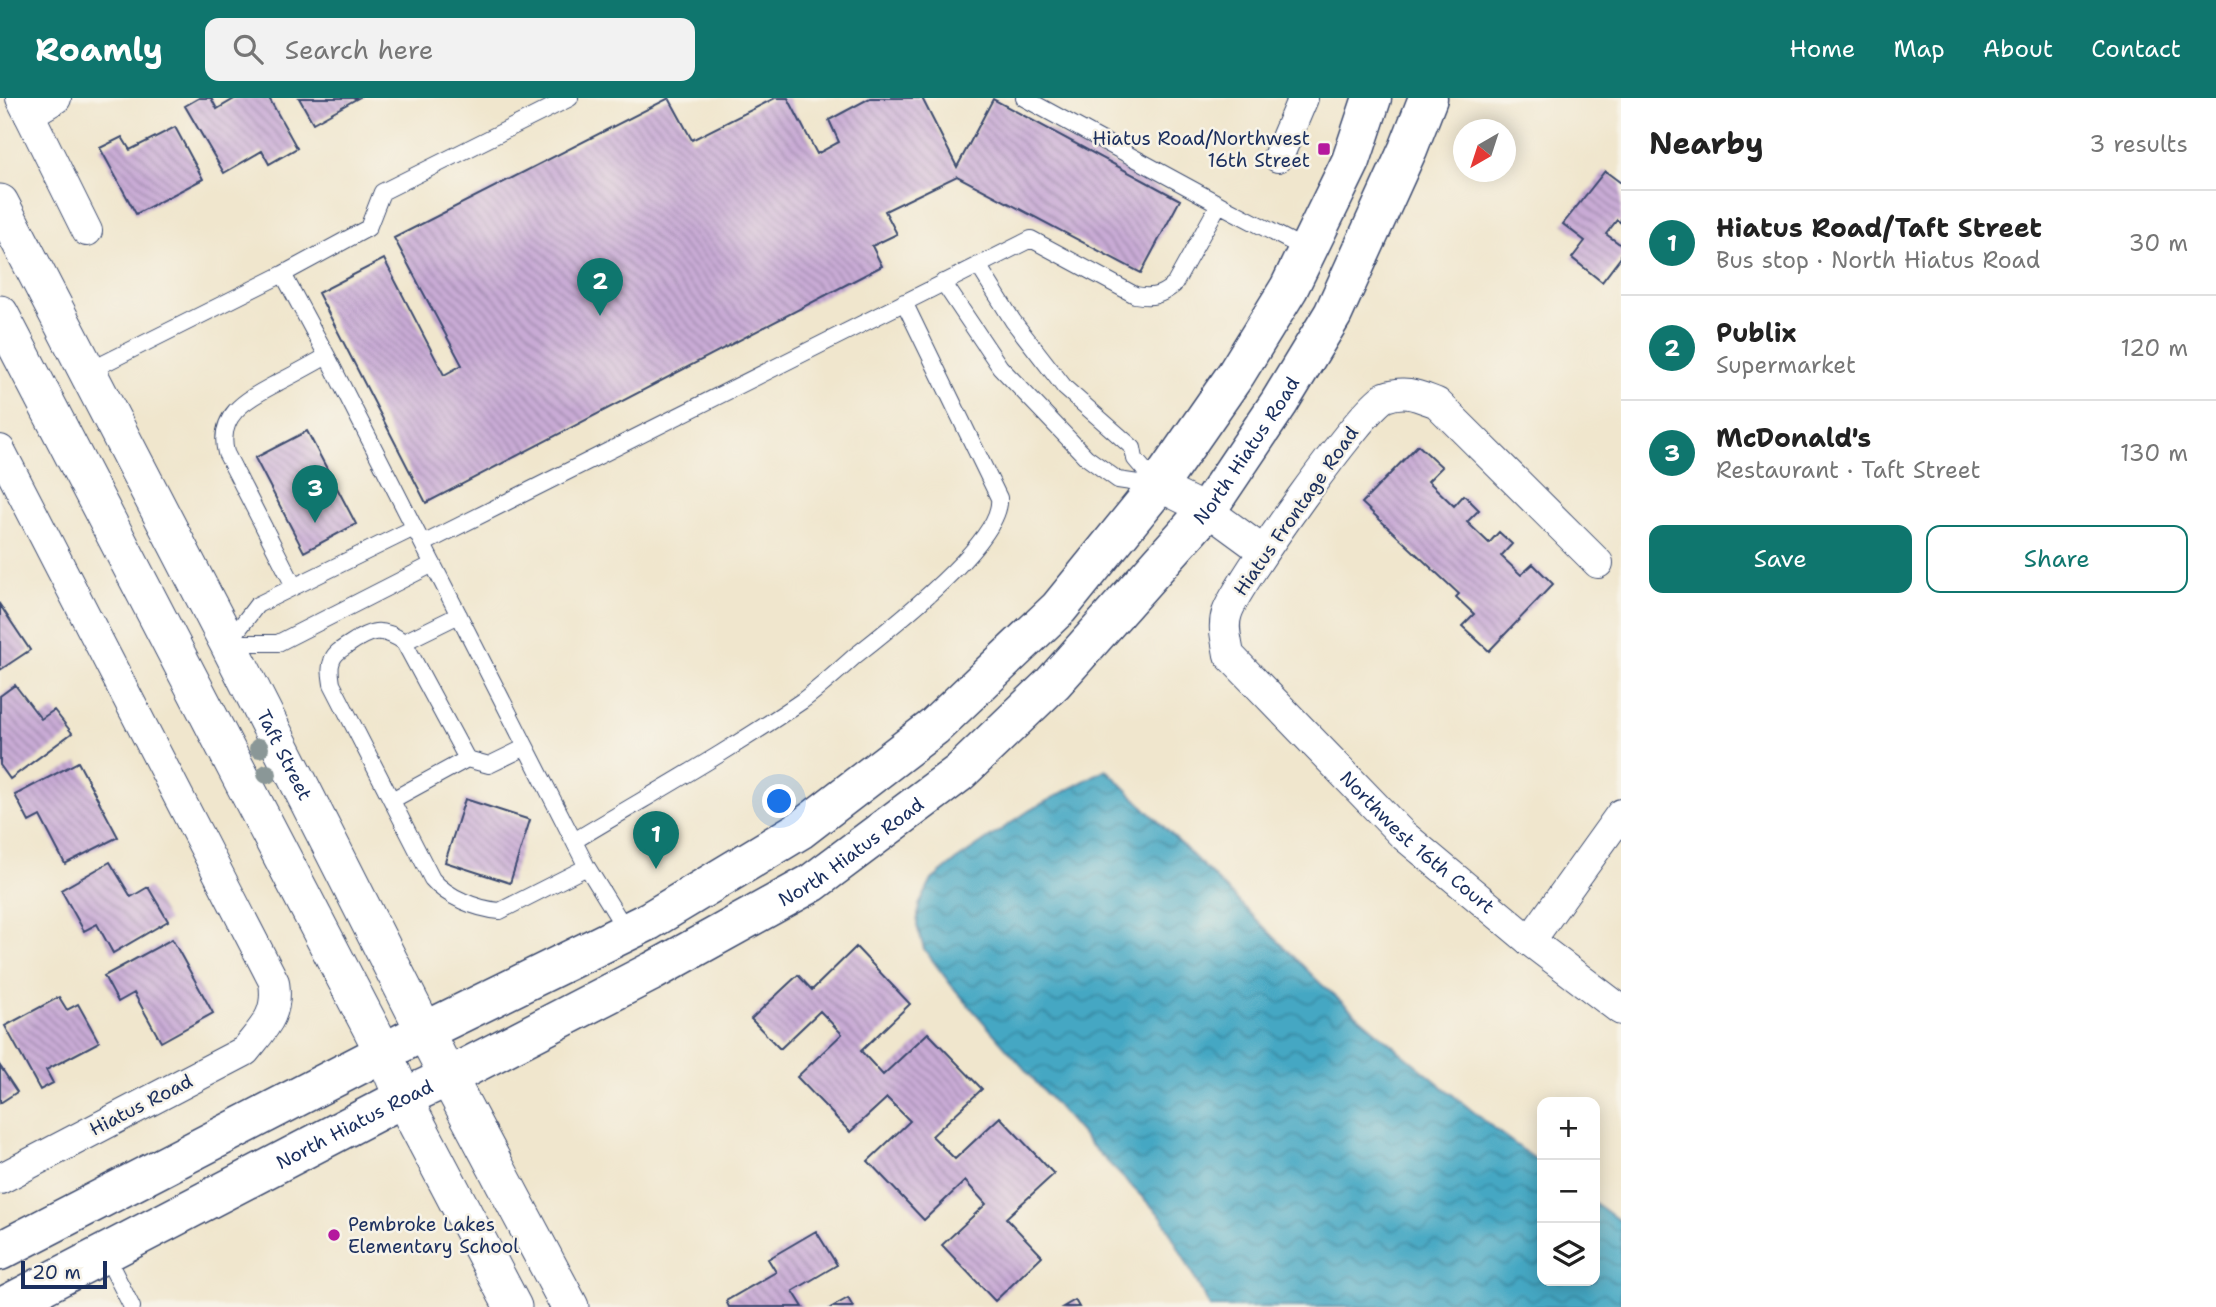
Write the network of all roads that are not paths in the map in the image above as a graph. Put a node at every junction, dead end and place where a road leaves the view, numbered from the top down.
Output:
1 (56, 98) edge
2 (570, 98) edge
3 (1024, 98) edge
4 (1303, 98) edge
5 (1373, 98) edge
6 (1428, 98) edge
7 (25, 106) edge
8 (1278, 157) dead end
9 (0, 203) edge
10 (1219, 204) junction
11 (87, 231) dead end
12 (1307, 250) junction
13 (978, 265) junction
14 (283, 274) junction
15 (943, 282) junction
16 (904, 302) junction
17 (0, 314) edge
18 (327, 356) junction
19 (87, 372) junction
20 (41, 394) junction
21 (0, 450) edge
22 (1158, 486) junction
23 (1207, 510) junction
24 (414, 528) junction
25 (422, 544) junction
26 (1263, 551) junction
27 (1598, 563) dead end
28 (433, 564) junction
29 (295, 586) junction
30 (459, 615) junction
31 (404, 642) junction
32 (228, 643) junction
33 (1229, 655) joint
34 (181, 665) junction
35 (526, 747) junction
36 (467, 759) junction
37 (392, 800) junction
38 (1621, 814) edge
39 (574, 841) junction
40 (587, 867) junction
41 (627, 932) junction
42 (1530, 941) junction
43 (1621, 1010) edge
44 (425, 1031) junction
45 (384, 1053) junction
46 (448, 1077) junction
47 (403, 1098) junction
48 (0, 1179) edge
49 (82, 1209) junction
50 (0, 1251) edge
51 (105, 1254) junction
52 (2, 1307) edge
53 (132, 1307) edge
54 (513, 1307) edge
55 (570, 1307) edge

1 - 7 street
2 - 14 lane
3 - 10 lane
4 - 8 street
5 - 12 main road
6 - 23 main road, North Hiatus Road
7 - 11 street
9 - 19 street, Taft Street
10 - 12 lane
10 - 13 lane
12 - 22 main road
13 - 15 lane
13 - 22 lane
14 - 18 lane
14 - 19 lane
15 - 16 lane
15 - 22 lane
16 - 25 lane
16 - 39 lane
17 - 20 street
18 - 24 lane
18 - 29 lane
19 - 20 street
19 - 32 street, Taft Street
20 - 34 street
21 - 48 street, Hiatus Road
22 - 23 street
22 - 41 main road
23 - 26 street
23 - 46 main road, North Hiatus Road
24 - 25 lane
24 - 29 lane
25 - 28 lane
26 - 27 street, Hiatus Frontage Road
26 - 33 street, Hiatus Frontage Road
28 - 30 lane
28 - 32 lane
29 - 32 lane
30 - 31 lane
30 - 35 lane
31 - 36 lane
31 - 37 lane
32 - 34 street
32 - 44 street, Taft Street
33 - 42 street, Northwest 16th Court
34 - 45 street
35 - 36 lane
35 - 39 lane
36 - 37 lane
37 - 40 lane
38 - 42 street
39 - 40 lane
40 - 41 lane
41 - 44 main road
42 - 43 street, Northwest 16th Court
44 - 45 main road
44 - 46 street, Taft Street
45 - 47 street
45 - 49 main road
46 - 47 main road, North Hiatus Road
46 - 55 street, Taft Street
47 - 51 main road, North Hiatus Road
47 - 54 street
49 - 50 main road
49 - 51 main road
51 - 52 main road, North Hiatus Road
51 - 53 lane

